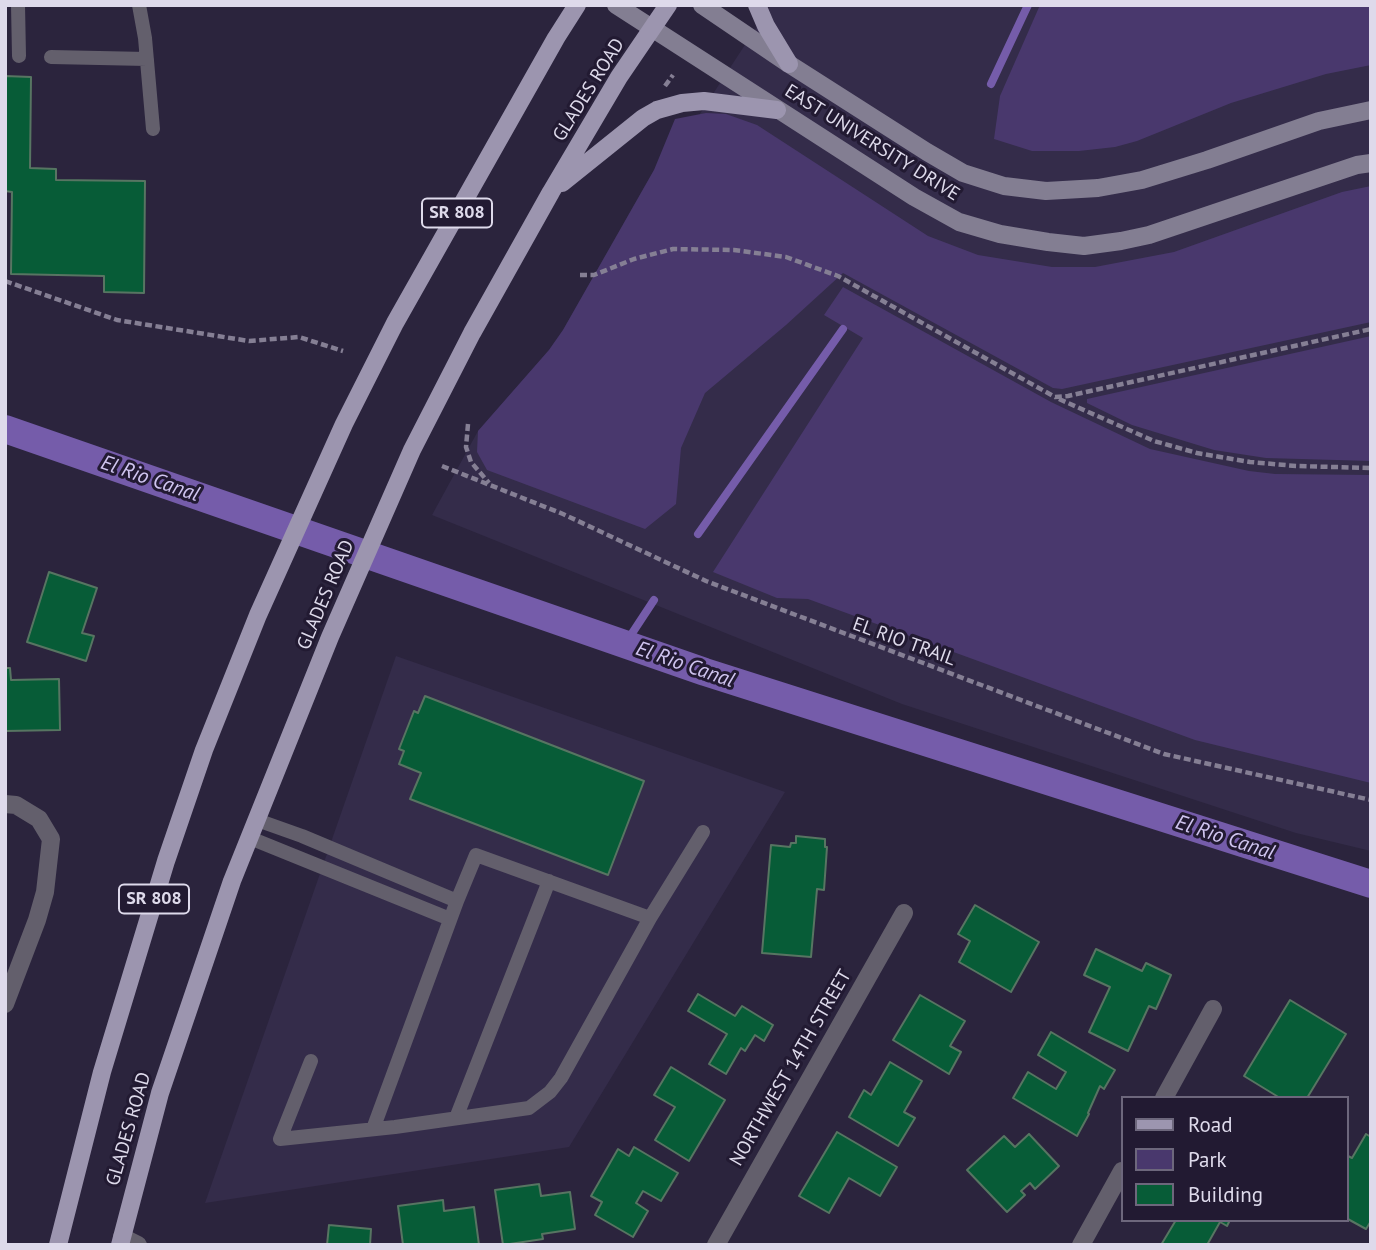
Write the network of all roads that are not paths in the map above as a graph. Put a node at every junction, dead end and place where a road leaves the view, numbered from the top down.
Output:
1 (18, 5) edge
2 (139, 5) edge
3 (577, 5) edge
4 (616, 5) edge
5 (668, 5) edge
6 (702, 5) edge
7 (757, 5) edge
8 (652, 30) junction
9 (19, 56) dead end
10 (51, 57) dead end
11 (147, 59) junction
12 (789, 64) junction
13 (776, 110) junction
14 (1371, 110) edge
15 (153, 129) dead end
16 (1371, 163) edge
17 (551, 192) junction
18 (5, 804) edge
19 (257, 820) junction
20 (703, 832) dead end
21 (250, 838) junction
22 (549, 881) junction
23 (457, 901) junction
24 (904, 913) dead end
25 (650, 918) junction
26 (450, 919) junction
27 (5, 1004) edge
28 (1213, 1009) dead end
29 (311, 1061) dead end
30 (1165, 1096) edge
31 (456, 1118) junction
32 (373, 1129) junction
33 (1120, 1175) edge
34 (126, 1242) edge
35 (58, 1245) edge
36 (716, 1245) edge
37 (1081, 1245) edge

1 - 9 lane
2 - 11 lane
3 - 35 main road, GLADES ROAD / SR 808
4 - 8 street, EAST UNIVERSITY DRIVE
5 - 8 main road, GLADES ROAD
6 - 12 street, EAST UNIVERSITY DRIVE
7 - 12 main road
8 - 13 street, EAST UNIVERSITY DRIVE
8 - 17 main road, GLADES ROAD
10 - 11 lane
11 - 15 lane
12 - 14 street, EAST UNIVERSITY DRIVE
13 - 16 street, EAST UNIVERSITY DRIVE
13 - 17 main road
17 - 19 main road, GLADES ROAD
18 - 27 street
19 - 21 main road, GLADES ROAD
19 - 23 lane
20 - 25 lane
21 - 26 lane
21 - 34 main road, GLADES ROAD
22 - 23 lane
22 - 25 lane
22 - 31 lane
23 - 26 lane
24 - 36 street, NORTHWEST 14TH STREET
25 - 31 lane
26 - 32 lane
28 - 30 street
29 - 32 lane
31 - 32 lane
33 - 37 street

